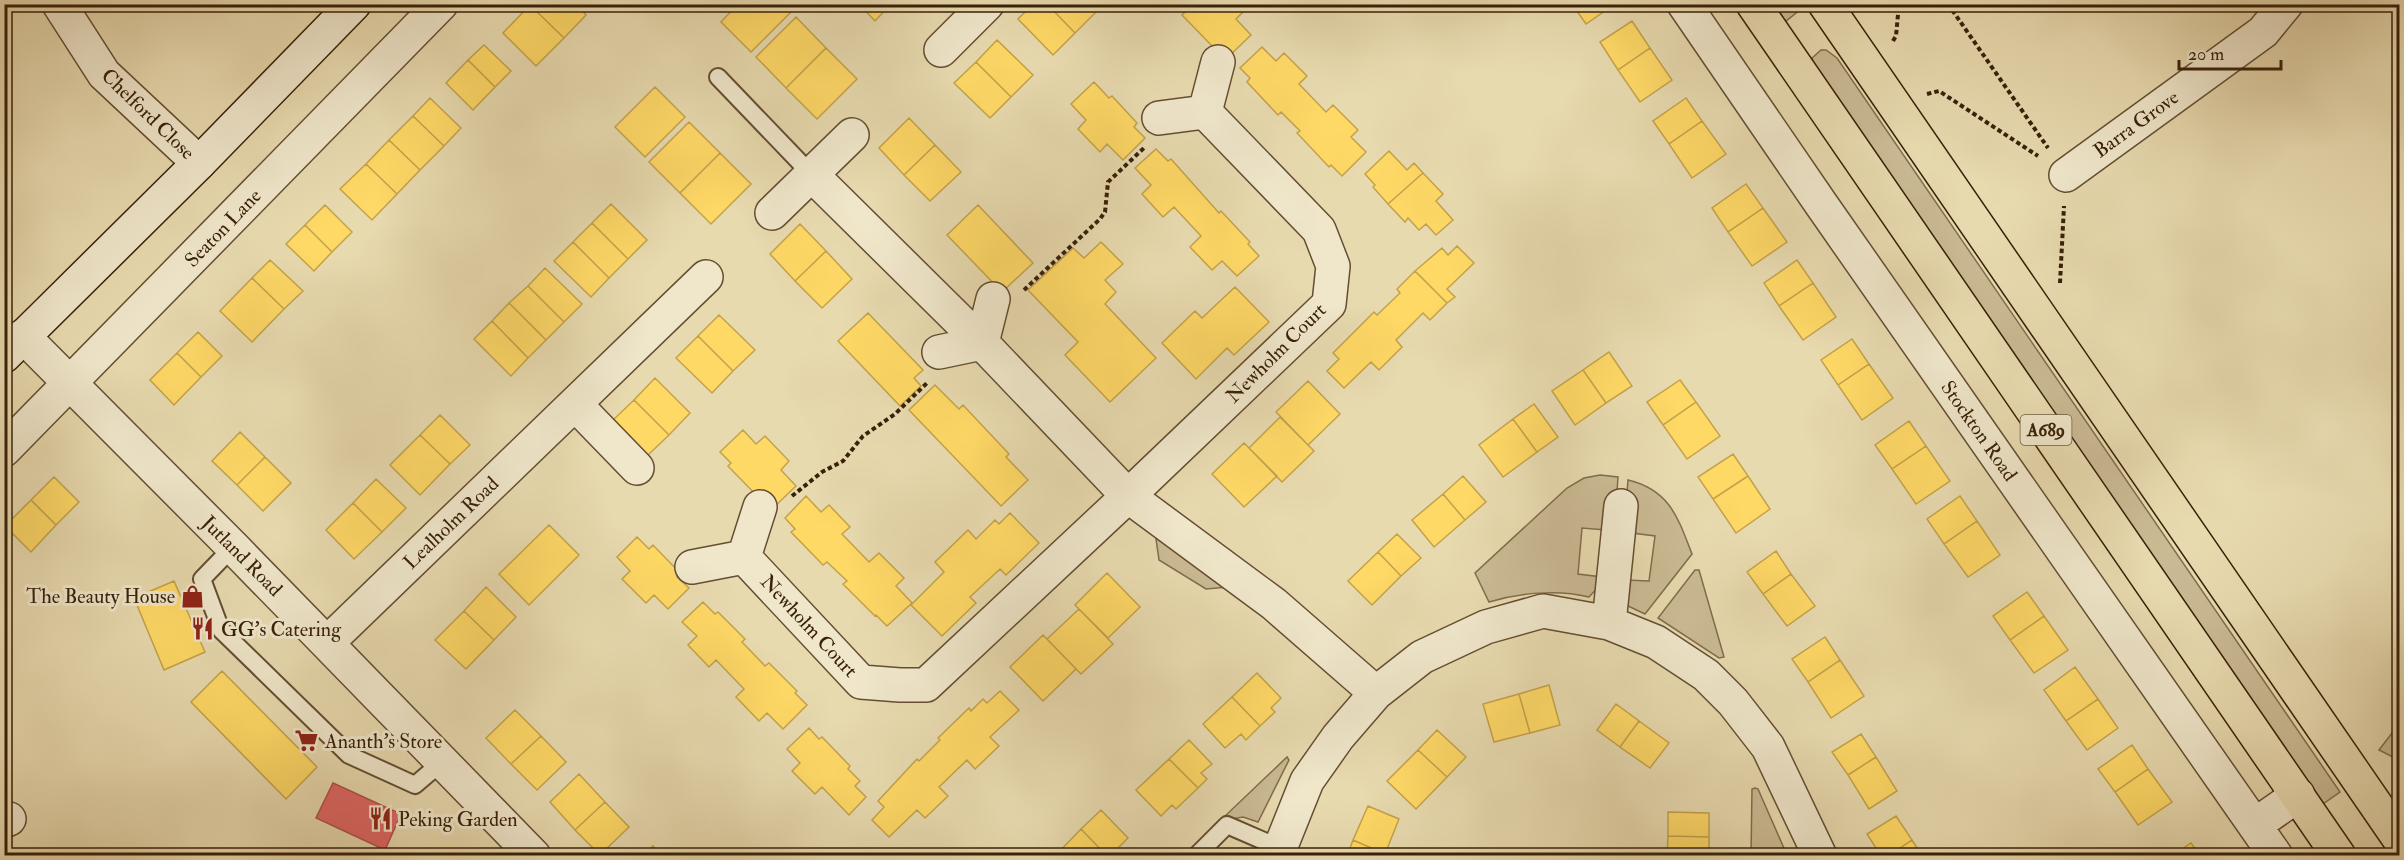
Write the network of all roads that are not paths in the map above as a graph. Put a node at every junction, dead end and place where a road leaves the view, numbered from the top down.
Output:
1 (59, 4) edge
2 (354, 4) edge
3 (441, 4) edge
4 (987, 4) edge
5 (1684, 4) edge
6 (1753, 4) edge
7 (1825, 4) edge
8 (2286, 4) edge
9 (941, 50) dead end
10 (1218, 62) dead end
11 (717, 77) dead end
12 (1205, 112) junction
13 (1153, 131) road end
14 (852, 135) dead end
15 (199, 163) junction
16 (812, 175) junction
17 (2067, 175) road end
18 (772, 213) dead end
19 (706, 277) dead end
20 (1008, 295) road end
21 (982, 343) junction
22 (14, 346) edge
23 (934, 366) road end
24 (71, 384) junction
25 (575, 404) junction
26 (4, 450) edge
27 (637, 468) dead end
28 (1128, 496) junction
29 (772, 505) road end
30 (1621, 506) dead end
31 (234, 547) junction
32 (744, 557) junction
33 (693, 567) dead end
34 (1609, 623) junction
35 (327, 643) junction
36 (1376, 693) junction
37 (442, 762) junction
38 (2298, 795) junction
39 (2255, 825) junction
40 (2400, 840) edge
41 (1279, 852) edge
42 (534, 855) edge
43 (1196, 855) edge
44 (1820, 855) edge
45 (2276, 855) edge
46 (2339, 855) edge

1 - 15 street, Chelford Close
2 - 15 street
3 - 24 street, Seaton Lane
4 - 9 street
5 - 39 street, Stockton Road
6 - 38 highway, A689
7 - 40 highway
8 - 17 street, Barra Grove
10 - 12 street
11 - 16 lane
12 - 13 street
12 - 28 street, Newholm Court
14 - 16 street
15 - 22 street
16 - 18 street
16 - 21 street
19 - 25 street, Lealholm Road
20 - 21 street
21 - 23 street
21 - 28 street
22 - 24 street, Jutland Road
24 - 26 street, Seaton Lane
24 - 31 street, Jutland Road
25 - 27 street
25 - 35 street, Lealholm Road
28 - 32 street, Newholm Court
28 - 36 street
29 - 32 street, Newholm Court
30 - 34 street
31 - 35 street, Jutland Road
31 - 37 lane
32 - 33 street, Newholm Court
34 - 36 street
34 - 44 street
35 - 37 street, Jutland Road
36 - 41 street
37 - 42 street, Jutland Road
38 - 39 street
38 - 46 highway, A689
39 - 45 street, Stockton Road
41 - 43 lane

